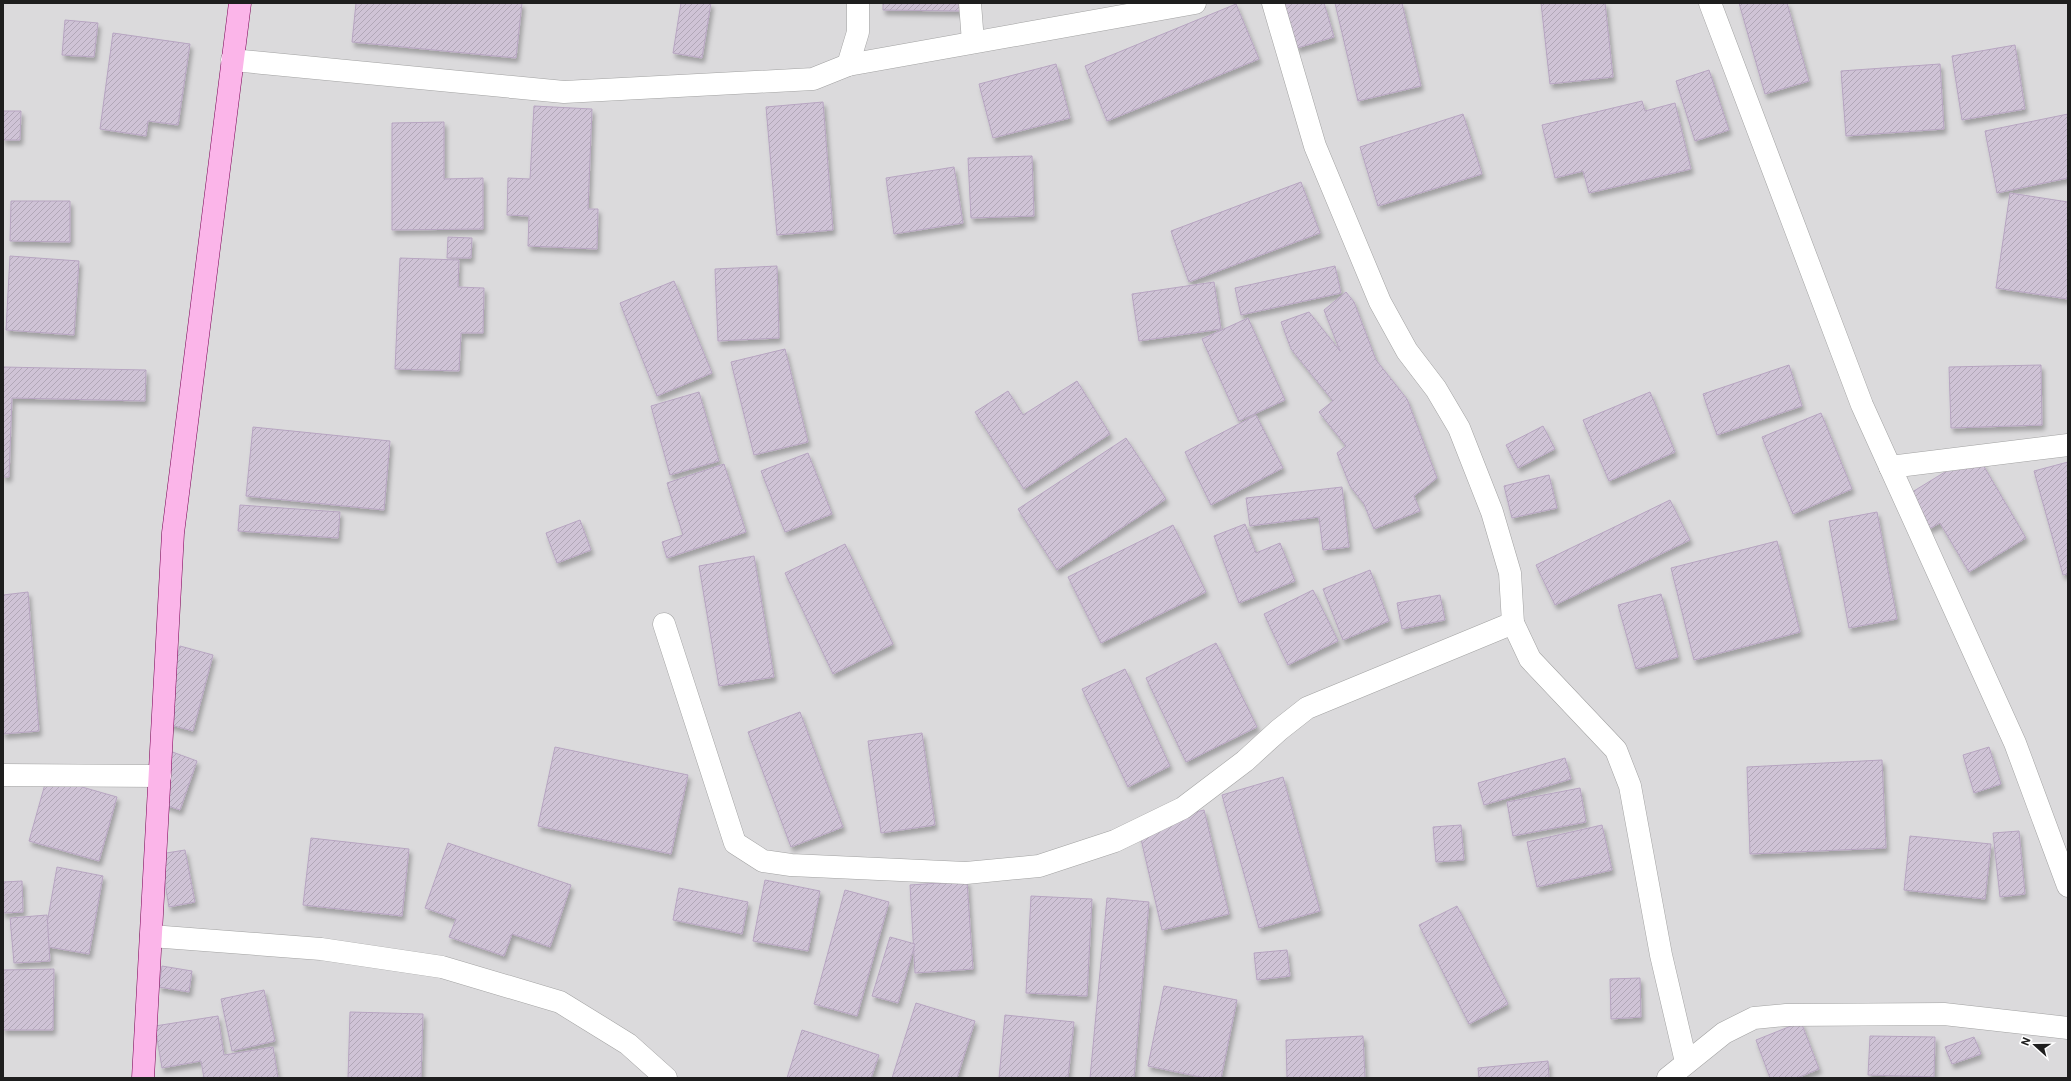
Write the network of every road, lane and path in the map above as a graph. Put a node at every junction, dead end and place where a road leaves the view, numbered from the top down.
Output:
1 (240, 3) edge
2 (858, 3) edge
3 (970, 3) edge
4 (1273, 3) edge
5 (1710, 3) edge
6 (1187, 4) edge
7 (973, 42) junction
8 (232, 60) junction
9 (848, 65) junction
10 (2068, 445) edge
11 (1890, 467) junction
12 (1513, 623) junction
13 (664, 624) dead end
14 (3, 775) edge
15 (160, 776) junction
16 (2068, 886) edge
17 (151, 936) junction
18 (2068, 1028) edge
19 (1686, 1062) junction
20 (141, 1078) edge
21 (666, 1078) edge
22 (1668, 1078) edge

1 - 8 street
2 - 9 street
3 - 7 street
4 - 12 street
5 - 11 street
6 - 7 street
7 - 9 street
8 - 9 street
8 - 15 street
10 - 11 street
11 - 16 street
12 - 13 street
12 - 19 street
14 - 15 street
15 - 17 street
17 - 20 street
17 - 21 street
18 - 19 street
19 - 22 street

